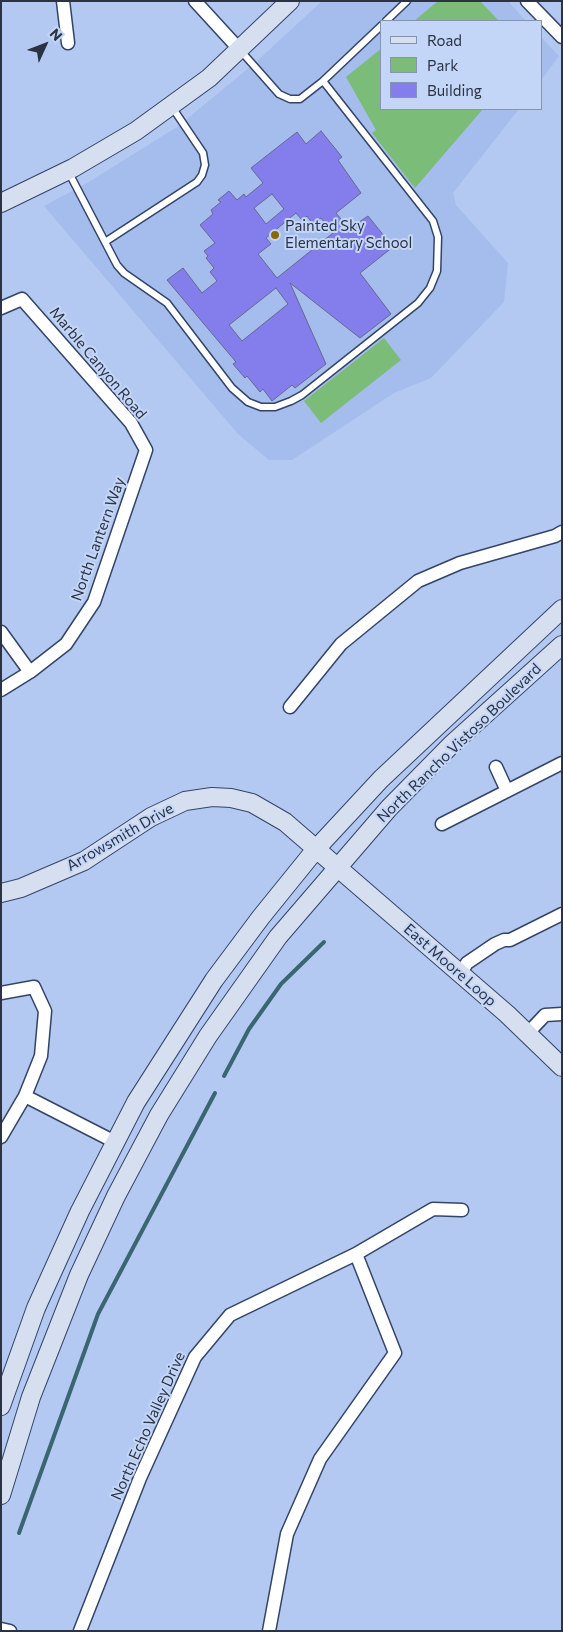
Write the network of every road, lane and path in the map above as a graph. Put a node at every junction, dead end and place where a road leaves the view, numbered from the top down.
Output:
1 (63, 1) edge
2 (195, 1) edge
3 (290, 1) edge
4 (407, 1) edge
5 (527, 1) edge
6 (387, 20) edge
7 (380, 27) edge
8 (562, 37) edge
9 (68, 43) dead end
10 (239, 49) junction
11 (322, 81) junction
12 (171, 105) junction
13 (68, 171) junction
14 (1, 203) edge
15 (105, 242) junction
16 (1, 308) edge
17 (146, 450) joint
18 (559, 537) edge
19 (562, 609) edge
20 (1, 632) edge
21 (562, 645) edge
22 (30, 672) junction
23 (1, 690) edge
24 (290, 707) dead end
25 (562, 763) edge
26 (496, 767) dead end
27 (507, 791) junction
28 (442, 824) dead end
29 (316, 849) junction
30 (336, 867) junction
31 (1, 893) edge
32 (562, 914) edge
33 (460, 974) junction
34 (1, 993) edge
35 (562, 1014) edge
36 (528, 1033) junction
37 (562, 1067) edge
38 (24, 1096) junction
39 (1, 1137) edge
40 (115, 1142) junction
41 (462, 1210) dead end
42 (356, 1254) junction
43 (1, 1406) edge
44 (1, 1495) edge
45 (1, 1629) edge
46 (10, 1631) edge
47 (80, 1631) edge
48 (269, 1631) edge

1 - 9 street
2 - 10 street
3 - 10 main road
4 - 6 lane
5 - 8 street
7 - 11 lane
10 - 11 lane
10 - 12 main road
11 - 15 lane
12 - 13 main road
12 - 15 lane
13 - 14 main road
13 - 15 lane
16 - 17 street, Marble Canyon Road
17 - 22 street, North Lantern Way
18 - 24 street
19 - 29 main road, North Rancho Vistoso Boulevard
20 - 22 street
21 - 30 main road, North Rancho Vistoso Boulevard
22 - 23 street, North Lantern Way
25 - 27 street
26 - 27 street
27 - 28 street
29 - 30 main road, Arrowsmith Drive
29 - 31 main road, Arrowsmith Drive
29 - 40 main road, North Rancho Vistoso Boulevard
30 - 33 main road, East Moore Loop
30 - 44 main road, North Rancho Vistoso Boulevard
32 - 33 street
33 - 36 main road, East Moore Loop
34 - 38 street
35 - 36 street
36 - 37 main road, East Moore Loop
38 - 39 street
38 - 40 street
40 - 43 main road, North Rancho Vistoso Boulevard
41 - 42 street, North Echo Valley Drive
42 - 47 street, North Echo Valley Drive
42 - 48 street
45 - 46 street

